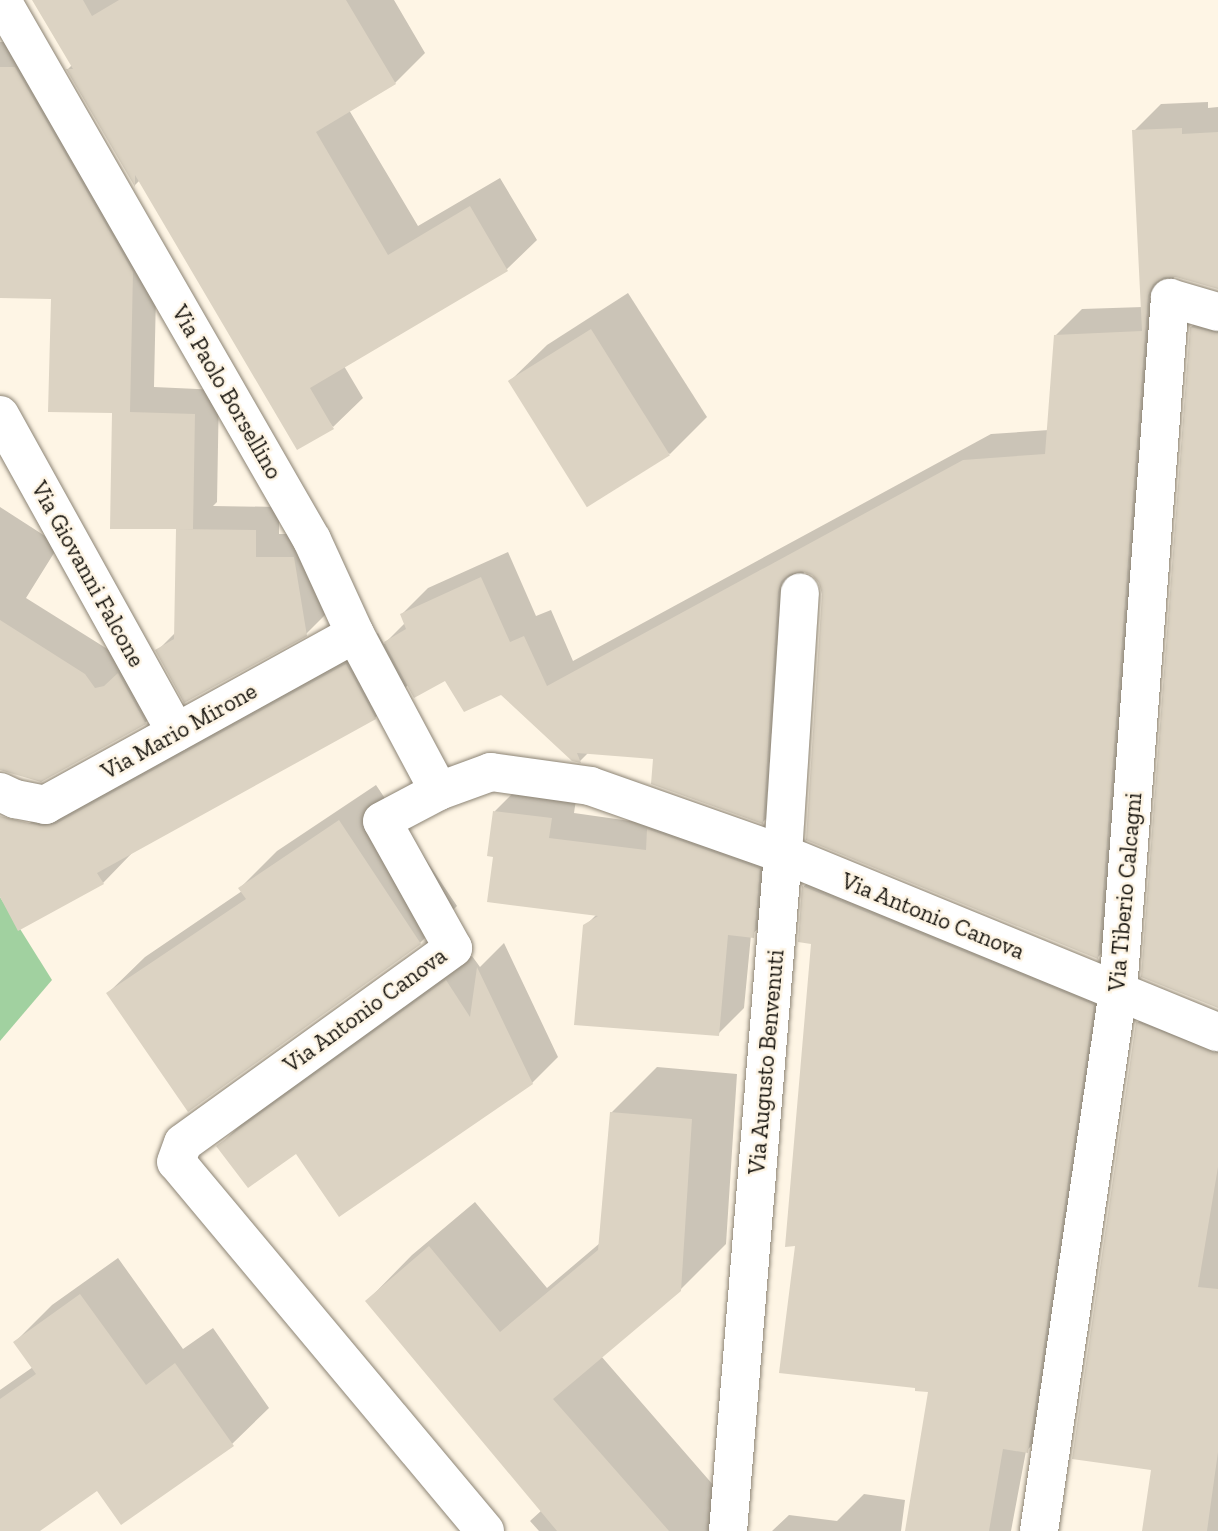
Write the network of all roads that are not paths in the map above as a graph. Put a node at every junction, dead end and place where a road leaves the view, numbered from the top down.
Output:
1 (0, 5) edge
2 (1218, 312) edge
3 (0, 415) edge
4 (800, 593) dead end
5 (355, 634) junction
6 (176, 733) junction
7 (439, 791) junction
8 (0, 792) edge
9 (783, 855) junction
10 (1118, 991) junction
11 (1218, 1032) edge
12 (485, 1531) edge
13 (728, 1531) edge
14 (1040, 1531) edge

1 - 5 street, Via Paolo Borsellino
2 - 10 street, Via Tiberio Calcagni
3 - 6 street, Via Giovanni Falcone
4 - 9 street, Via Augusto Benvenuti
5 - 6 street, Via Mario Mirone
5 - 7 street, Via Paolo Borsellino
6 - 8 street, Via Mario Mirone
7 - 9 street, Via Antonio Canova
7 - 12 street, Via Antonio Canova
9 - 10 street, Via Antonio Canova
9 - 13 street, Via Augusto Benvenuti
10 - 11 street, Via Antonio Canova
10 - 14 street, Via Tiberio Calcagni

